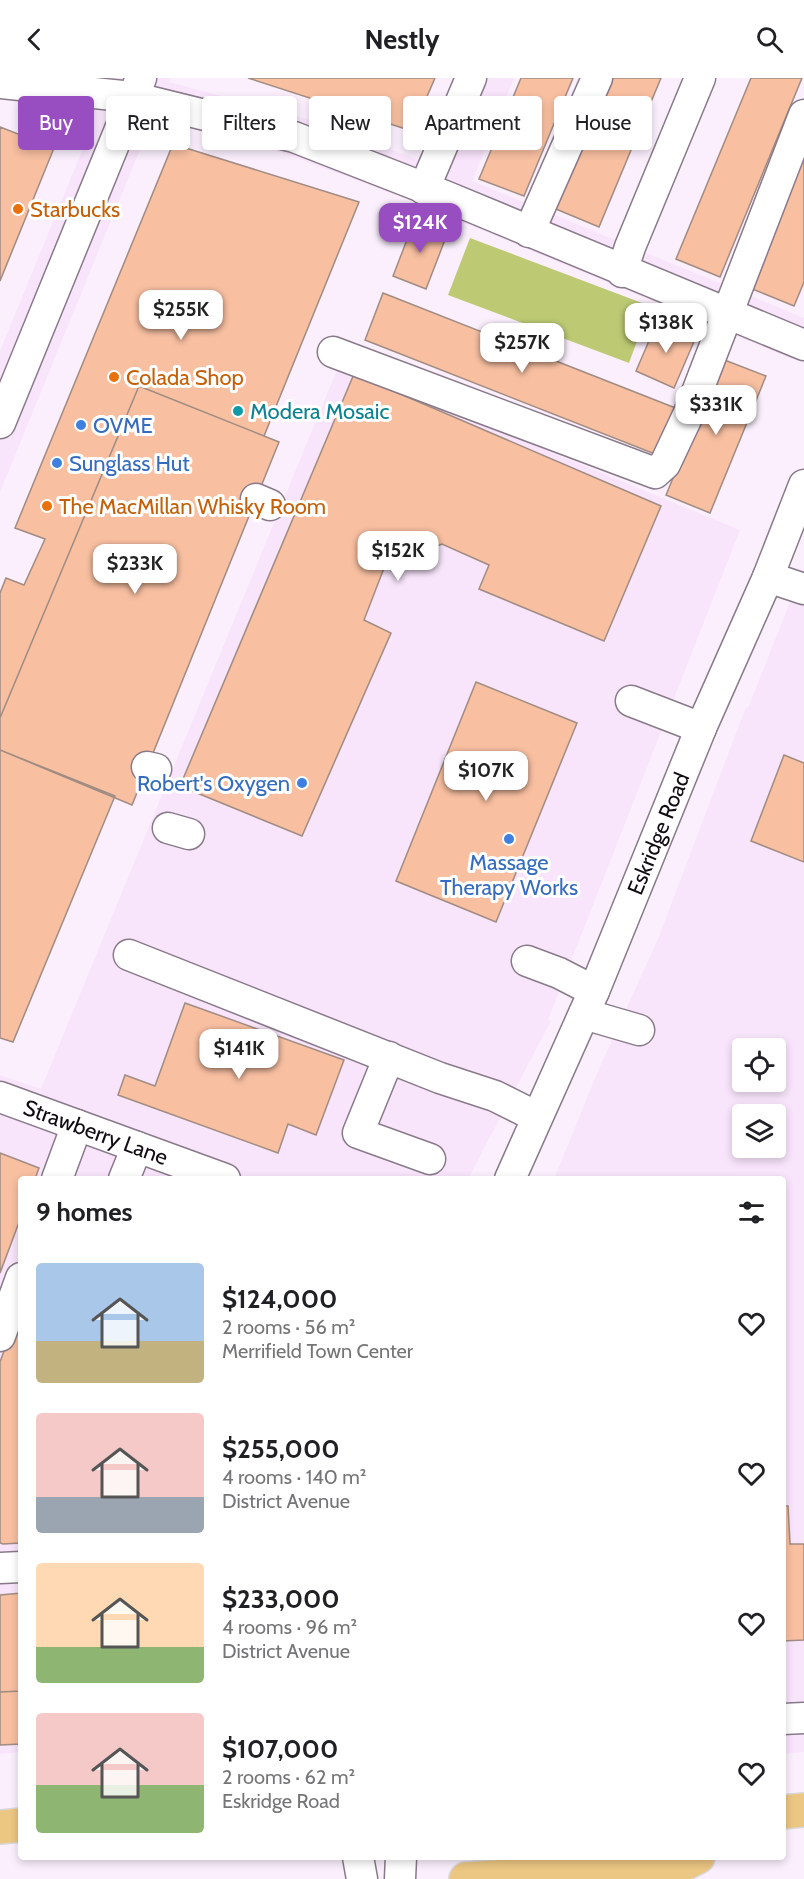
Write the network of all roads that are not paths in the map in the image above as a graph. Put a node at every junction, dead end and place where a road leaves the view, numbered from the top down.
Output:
1 (471, 78) edge
2 (597, 78) edge
3 (700, 78) edge
4 (0, 83) edge
5 (137, 88) edge
6 (804, 115) edge
7 (424, 189) junction
8 (529, 232) junction
9 (622, 272) junction
10 (726, 314) junction
11 (804, 345) edge
12 (333, 352) dead end
13 (0, 423) edge
14 (804, 485) edge
15 (768, 577) junction
16 (804, 590) edge
17 (631, 701) dead end
18 (701, 728) junction
19 (129, 954) dead end
20 (527, 961) dead end
21 (589, 1003) junction
22 (639, 1030) dead end
23 (389, 1057) junction
24 (0, 1097) edge
25 (537, 1117) junction
26 (77, 1125) junction
27 (137, 1147) junction
28 (430, 1159) dead end
29 (58, 1176) edge
30 (125, 1176) edge
31 (217, 1176) edge
32 (511, 1176) edge
33 (18, 1286) edge
34 (0, 1336) edge
35 (18, 1567) edge
36 (0, 1568) edge
37 (804, 1718) edge
38 (786, 1719) edge
39 (804, 1810) edge
40 (786, 1812) edge
41 (18, 1825) edge
42 (0, 1827) edge
43 (359, 1860) edge
44 (401, 1860) edge
45 (692, 1860) edge
46 (362, 1879) edge
47 (400, 1879) edge
48 (466, 1879) edge

1 - 7 street
2 - 8 street
3 - 9 street
4 - 5 street
5 - 7 street
5 - 13 street
6 - 10 street
7 - 8 street
8 - 9 street
9 - 10 street
10 - 11 street
10 - 12 street
14 - 15 street, Eskridge Road
15 - 16 street
15 - 18 street, Eskridge Road
17 - 18 street
18 - 21 street, Eskridge Road
19 - 23 street
20 - 21 street
21 - 22 street
21 - 25 street, Eskridge Road
23 - 25 street
23 - 28 street
24 - 26 street, Strawberry Lane
25 - 32 street, Eskridge Road
26 - 27 street, Strawberry Lane
26 - 29 street
27 - 30 street
27 - 31 street, Strawberry Lane
33 - 34 street
35 - 36 street
37 - 38 street
39 - 40 main road
41 - 42 main road
43 - 46 street
44 - 47 street
45 - 48 main road

